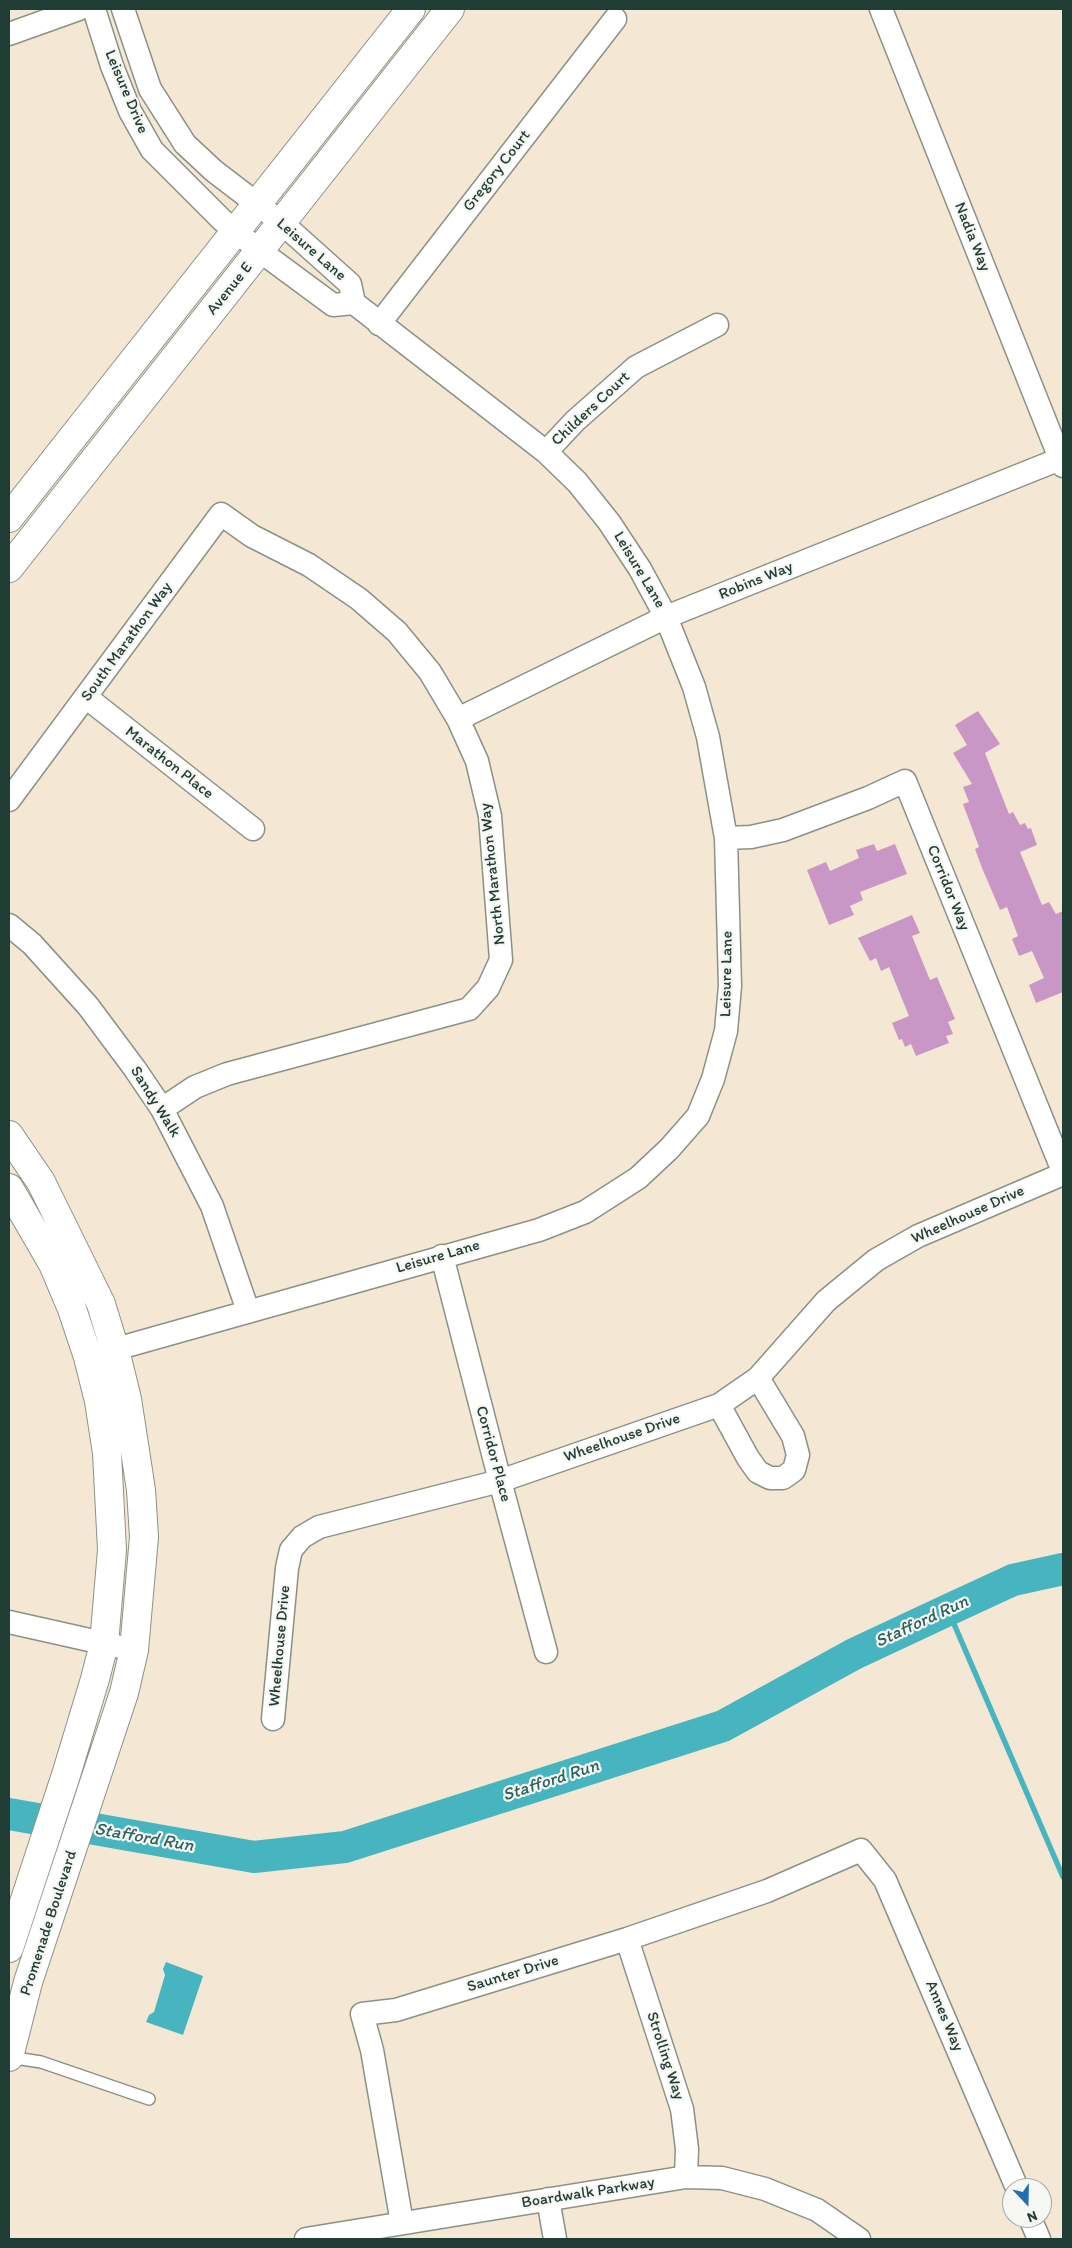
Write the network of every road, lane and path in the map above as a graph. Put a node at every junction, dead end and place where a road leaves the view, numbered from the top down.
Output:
1 (79, 9) edge
2 (94, 9) edge
3 (123, 9) edge
4 (411, 9) edge
5 (450, 9) edge
6 (881, 9) edge
7 (615, 19) dead end
8 (9, 34) edge
9 (257, 204) junction
10 (282, 223) junction
11 (235, 231) junction
12 (260, 251) junction
13 (354, 303) junction
14 (379, 324) junction
15 (717, 324) dead end
16 (546, 452) junction
17 (1062, 462) edge
18 (9, 518) edge
19 (252, 536) joint
20 (9, 568) edge
21 (666, 617) junction
22 (86, 697) junction
23 (458, 719) junction
24 (9, 800) edge
25 (252, 829) dead end
26 (726, 838) junction
27 (9, 925) edge
28 (162, 1109) junction
29 (9, 1135) edge
30 (1063, 1172) edge
31 (9, 1188) edge
32 (442, 1256) junction
33 (248, 1311) junction
34 (115, 1350) junction
35 (88, 1357) junction
36 (758, 1378) junction
37 (718, 1405) junction
38 (500, 1481) junction
39 (9, 1622) edge
40 (104, 1644) junction
41 (134, 1650) junction
42 (546, 1652) dead end
43 (273, 1719) dead end
44 (861, 1850) joint
45 (627, 1938) junction
46 (9, 1948) edge
47 (9, 2057) edge
48 (149, 2099) dead end
49 (686, 2177) junction
50 (1013, 2178) edge
51 (548, 2199) junction
52 (402, 2223) junction
53 (306, 2239) edge
54 (554, 2239) edge
55 (859, 2239) edge

1 - 8 street
2 - 11 street, Leisure Drive
3 - 9 street, Leisure Drive
4 - 9 street, Avenue E
5 - 10 street, Avenue E
6 - 17 street, Nadia Way
7 - 14 street, Gregory Court
9 - 10 street, Leisure Lane
9 - 11 street, Avenue E
10 - 12 street, Avenue E
10 - 13 street, Leisure Lane
11 - 12 street, Leisure Lane
11 - 18 street, Avenue E
12 - 13 street, Leisure Lane
12 - 20 street, Avenue E
13 - 14 street, Leisure Lane
14 - 16 street, Leisure Lane
15 - 16 street, Childers Court
16 - 21 street, Leisure Lane
17 - 21 street, Robins Way
19 - 22 street, South Marathon Way
19 - 23 street, North Marathon Way
21 - 23 street, Robins Way
21 - 26 street, Leisure Lane
22 - 24 street, South Marathon Way
22 - 25 street, Marathon Place
23 - 28 street, North Marathon Way
26 - 30 street, Corridor Way
26 - 32 street, Leisure Lane
27 - 28 street, Sandy Walk
28 - 33 street, Sandy Walk
29 - 34 street, Promenade Boulevard
30 - 36 street, Wheelhouse Drive
31 - 35 street, Promenade Boulevard
32 - 33 street, Leisure Lane
32 - 38 street, Corridor Place
33 - 34 street, Leisure Lane
34 - 35 street, Leisure Lane
34 - 41 street, Promenade Boulevard
35 - 40 street, Promenade Boulevard
36 - 37 street, Wheelhouse Drive
36 - 37 street
37 - 38 street, Wheelhouse Drive
38 - 42 street, Corridor Place
38 - 43 street, Wheelhouse Drive
39 - 40 street
40 - 41 street
40 - 46 street, Promenade Boulevard
41 - 47 street, Promenade Boulevard
44 - 45 street, Saunter Drive
44 - 50 street, Annes Way
45 - 49 street, Strolling Way
45 - 52 street, Saunter Drive
47 - 48 lane
49 - 51 street, Boardwalk Parkway
49 - 55 street, Boardwalk Parkway
51 - 52 street, Boardwalk Parkway
51 - 54 street
52 - 53 street, Boardwalk Parkway

